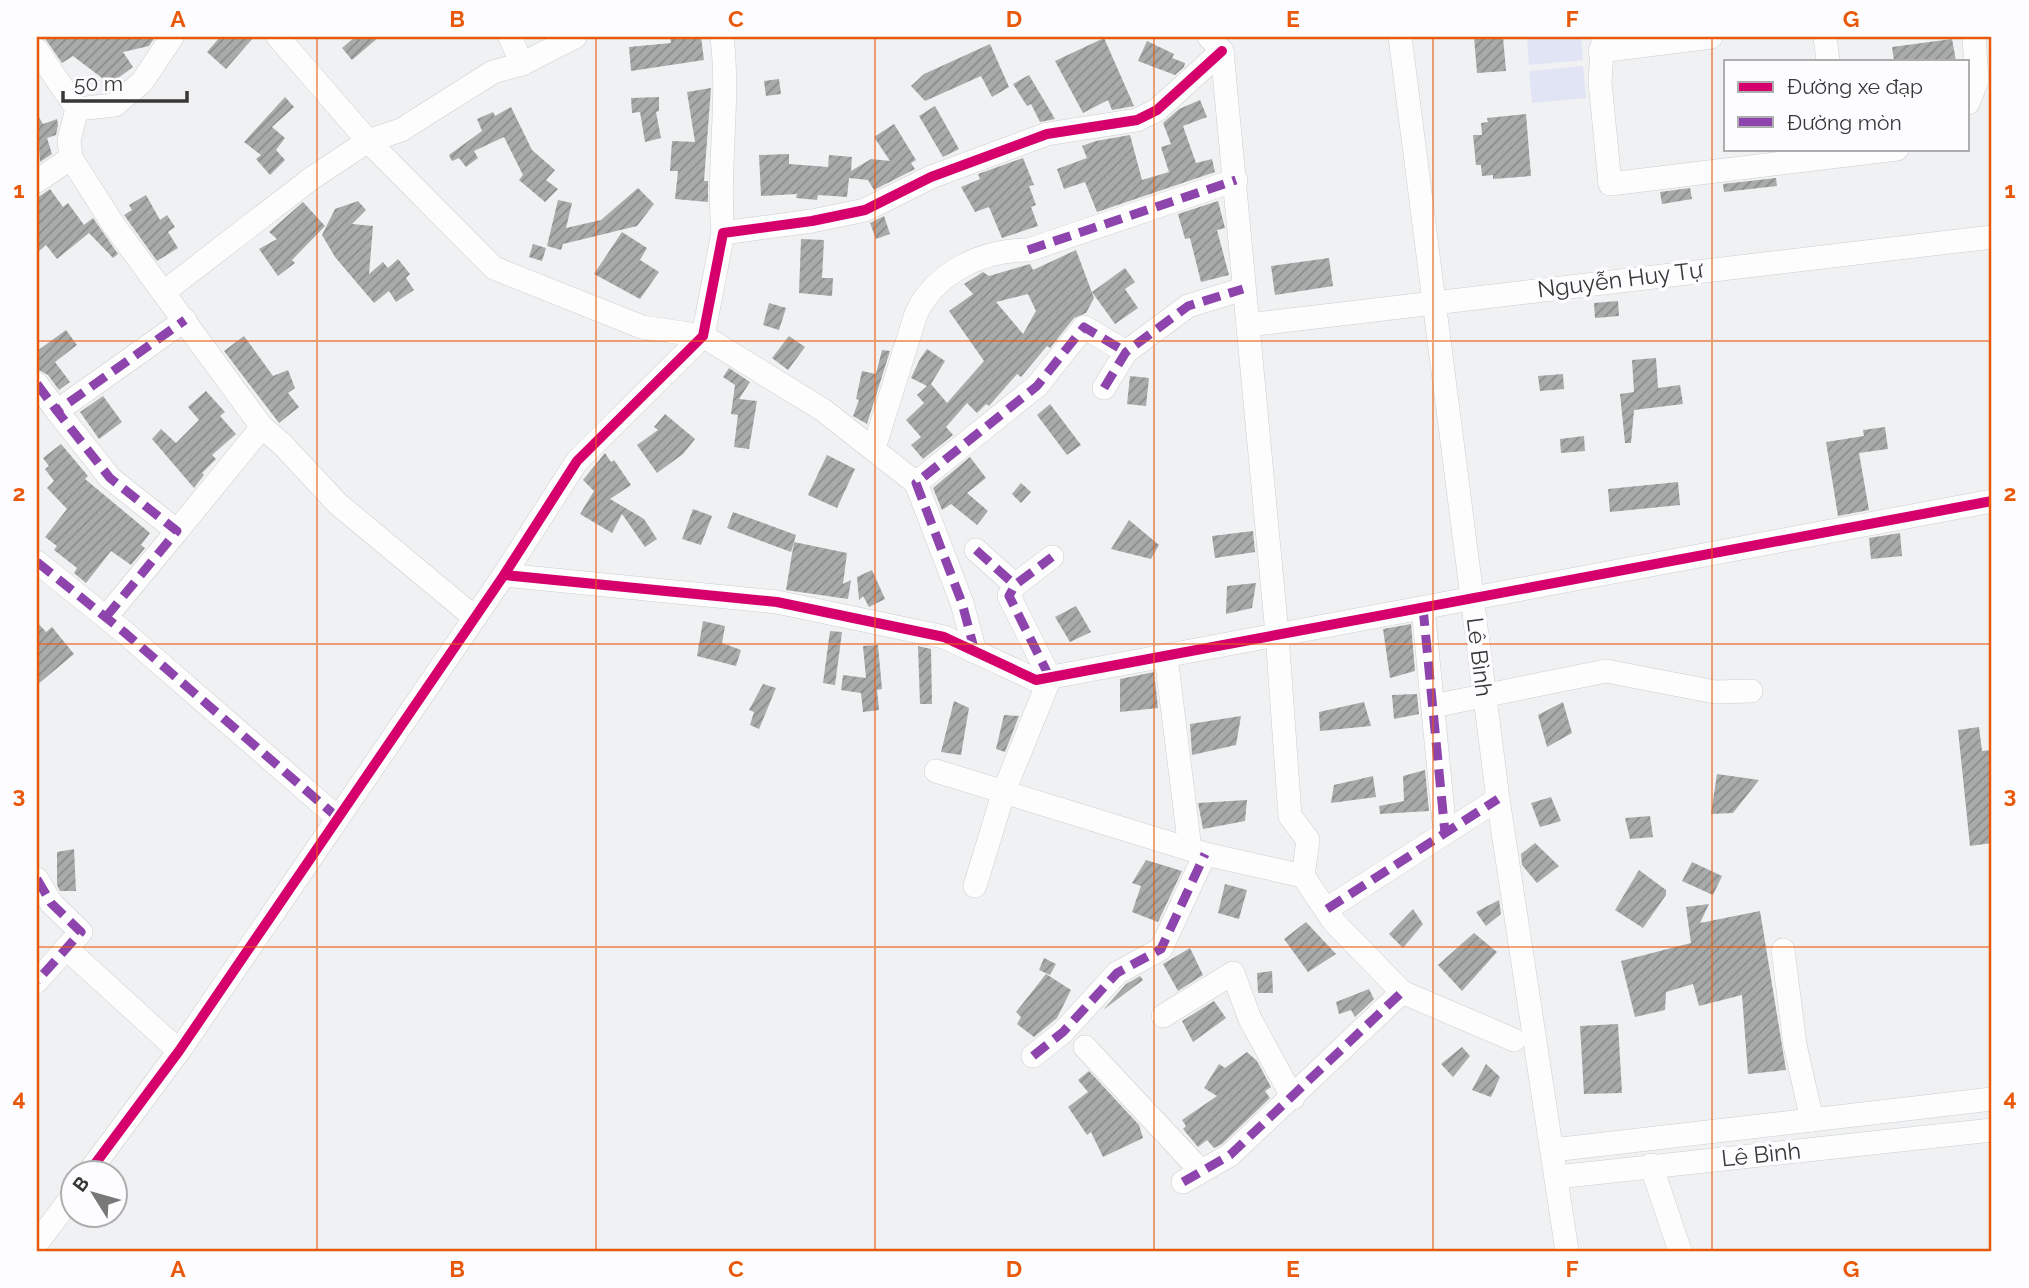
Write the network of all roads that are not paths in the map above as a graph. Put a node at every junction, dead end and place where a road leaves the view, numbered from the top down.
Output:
1 (172, 37) edge
2 (278, 37) edge
3 (510, 37) edge
4 (575, 37) edge
5 (722, 37) edge
6 (1400, 37) edge
7 (1711, 37) edge
8 (1825, 37) edge
9 (1974, 37) edge
10 (1216, 44) edge
11 (1601, 44) edge
12 (37, 50) edge
13 (1828, 60) edge
14 (522, 64) junction
15 (1969, 101) edge
16 (77, 109) junction
17 (368, 141) junction
18 (1878, 150) edge
19 (1839, 152) edge
20 (71, 158) junction
21 (1236, 180) junction
22 (37, 181) edge
23 (723, 233) junction
24 (1992, 237) edge
25 (1243, 289) junction
26 (164, 292) junction
27 (1433, 300) junction
28 (185, 320) junction
29 (1248, 325) junction
30 (703, 336) junction
31 (1126, 352) junction
32 (37, 384) edge
33 (1104, 388) dead end
34 (57, 411) junction
35 (262, 426) junction
36 (874, 448) junction
37 (916, 483) junction
38 (1992, 501) edge
39 (177, 531) junction
40 (976, 550) dead end
41 (1052, 557) dead end
42 (37, 562) edge
43 (504, 575) junction
44 (1015, 585) junction
45 (1472, 599) junction
46 (1423, 608) junction
47 (106, 617) junction
48 (474, 617) junction
49 (1277, 634) junction
50 (975, 652) junction
51 (1166, 657) junction
52 (1050, 678) junction
53 (1751, 691) dead end
54 (1485, 696) junction
55 (1433, 706) junction
56 (936, 771) dead end
57 (1004, 791) junction
58 (1497, 799) junction
59 (338, 818) junction
60 (1445, 833) junction
61 (1198, 852) junction
62 (1303, 876) junction
63 (37, 879) edge
64 (975, 886) dead end
65 (1326, 909) junction
66 (66, 948) junction
67 (1783, 950) dead end
68 (37, 981) edge
69 (1402, 992) junction
70 (1163, 1016) dead end
71 (1514, 1040) dead end
72 (1086, 1047) dead end
73 (179, 1051) junction
74 (1033, 1056) dead end
75 (1293, 1098) junction
76 (1992, 1099) edge
77 (1812, 1120) junction
78 (1992, 1130) edge
79 (1553, 1150) junction
80 (99, 1158) edge
81 (1651, 1165) junction
82 (1557, 1177) junction
83 (60, 1213) edge
84 (37, 1243) edge
85 (1567, 1251) edge
86 (1680, 1251) edge

1 - 16 street
2 - 17 street
3 - 14 street
4 - 14 street
5 - 23 street
6 - 27 street, Lê Bình
7 - 11 street
8 - 13 street
9 - 15 street
10 - 21 street
10 - 23 street
11 - 19 street
12 - 16 street
14 - 17 street
16 - 20 street
17 - 26 street
17 - 30 street
18 - 19 street
20 - 22 street
20 - 26 street
21 - 25 street
21 - 36 street
23 - 30 street
24 - 27 street, Nguyễn Huy Tự
25 - 29 street
25 - 31 street
26 - 28 street
27 - 29 street, Nguyễn Huy Tự
27 - 45 street, Lê Bình
28 - 34 street
28 - 35 street
29 - 49 street
30 - 36 street
30 - 43 street
31 - 33 street
31 - 37 street
32 - 34 street
34 - 39 street
35 - 39 street
35 - 48 street
36 - 37 street
37 - 50 street
38 - 45 street
39 - 47 street
40 - 44 street
41 - 44 street
42 - 47 street
43 - 48 street
43 - 50 street
44 - 52 street
45 - 46 street
45 - 54 street, Lê Bình
46 - 49 street
46 - 55 street
47 - 59 street
48 - 59 street
49 - 51 street
49 - 62 street
50 - 52 street
51 - 52 street
51 - 61 street
52 - 57 street
53 - 54 street
54 - 55 street
54 - 58 street, Lê Bình
55 - 60 street
56 - 57 street
57 - 61 street
57 - 64 street
58 - 60 street
58 - 79 street, Lê Bình
59 - 73 street
60 - 65 street
61 - 62 street
61 - 74 street
62 - 65 street
63 - 66 street
65 - 69 street
66 - 68 street
66 - 73 street
67 - 77 street
69 - 71 street
69 - 75 street
70 - 75 street
72 - 75 street
73 - 80 street
76 - 77 street, Lê Bình
77 - 79 street, Lê Bình
78 - 81 street, Lê Bình
79 - 82 street, Lê Bình
81 - 82 street, Lê Bình
81 - 86 street
82 - 85 street
83 - 84 street

